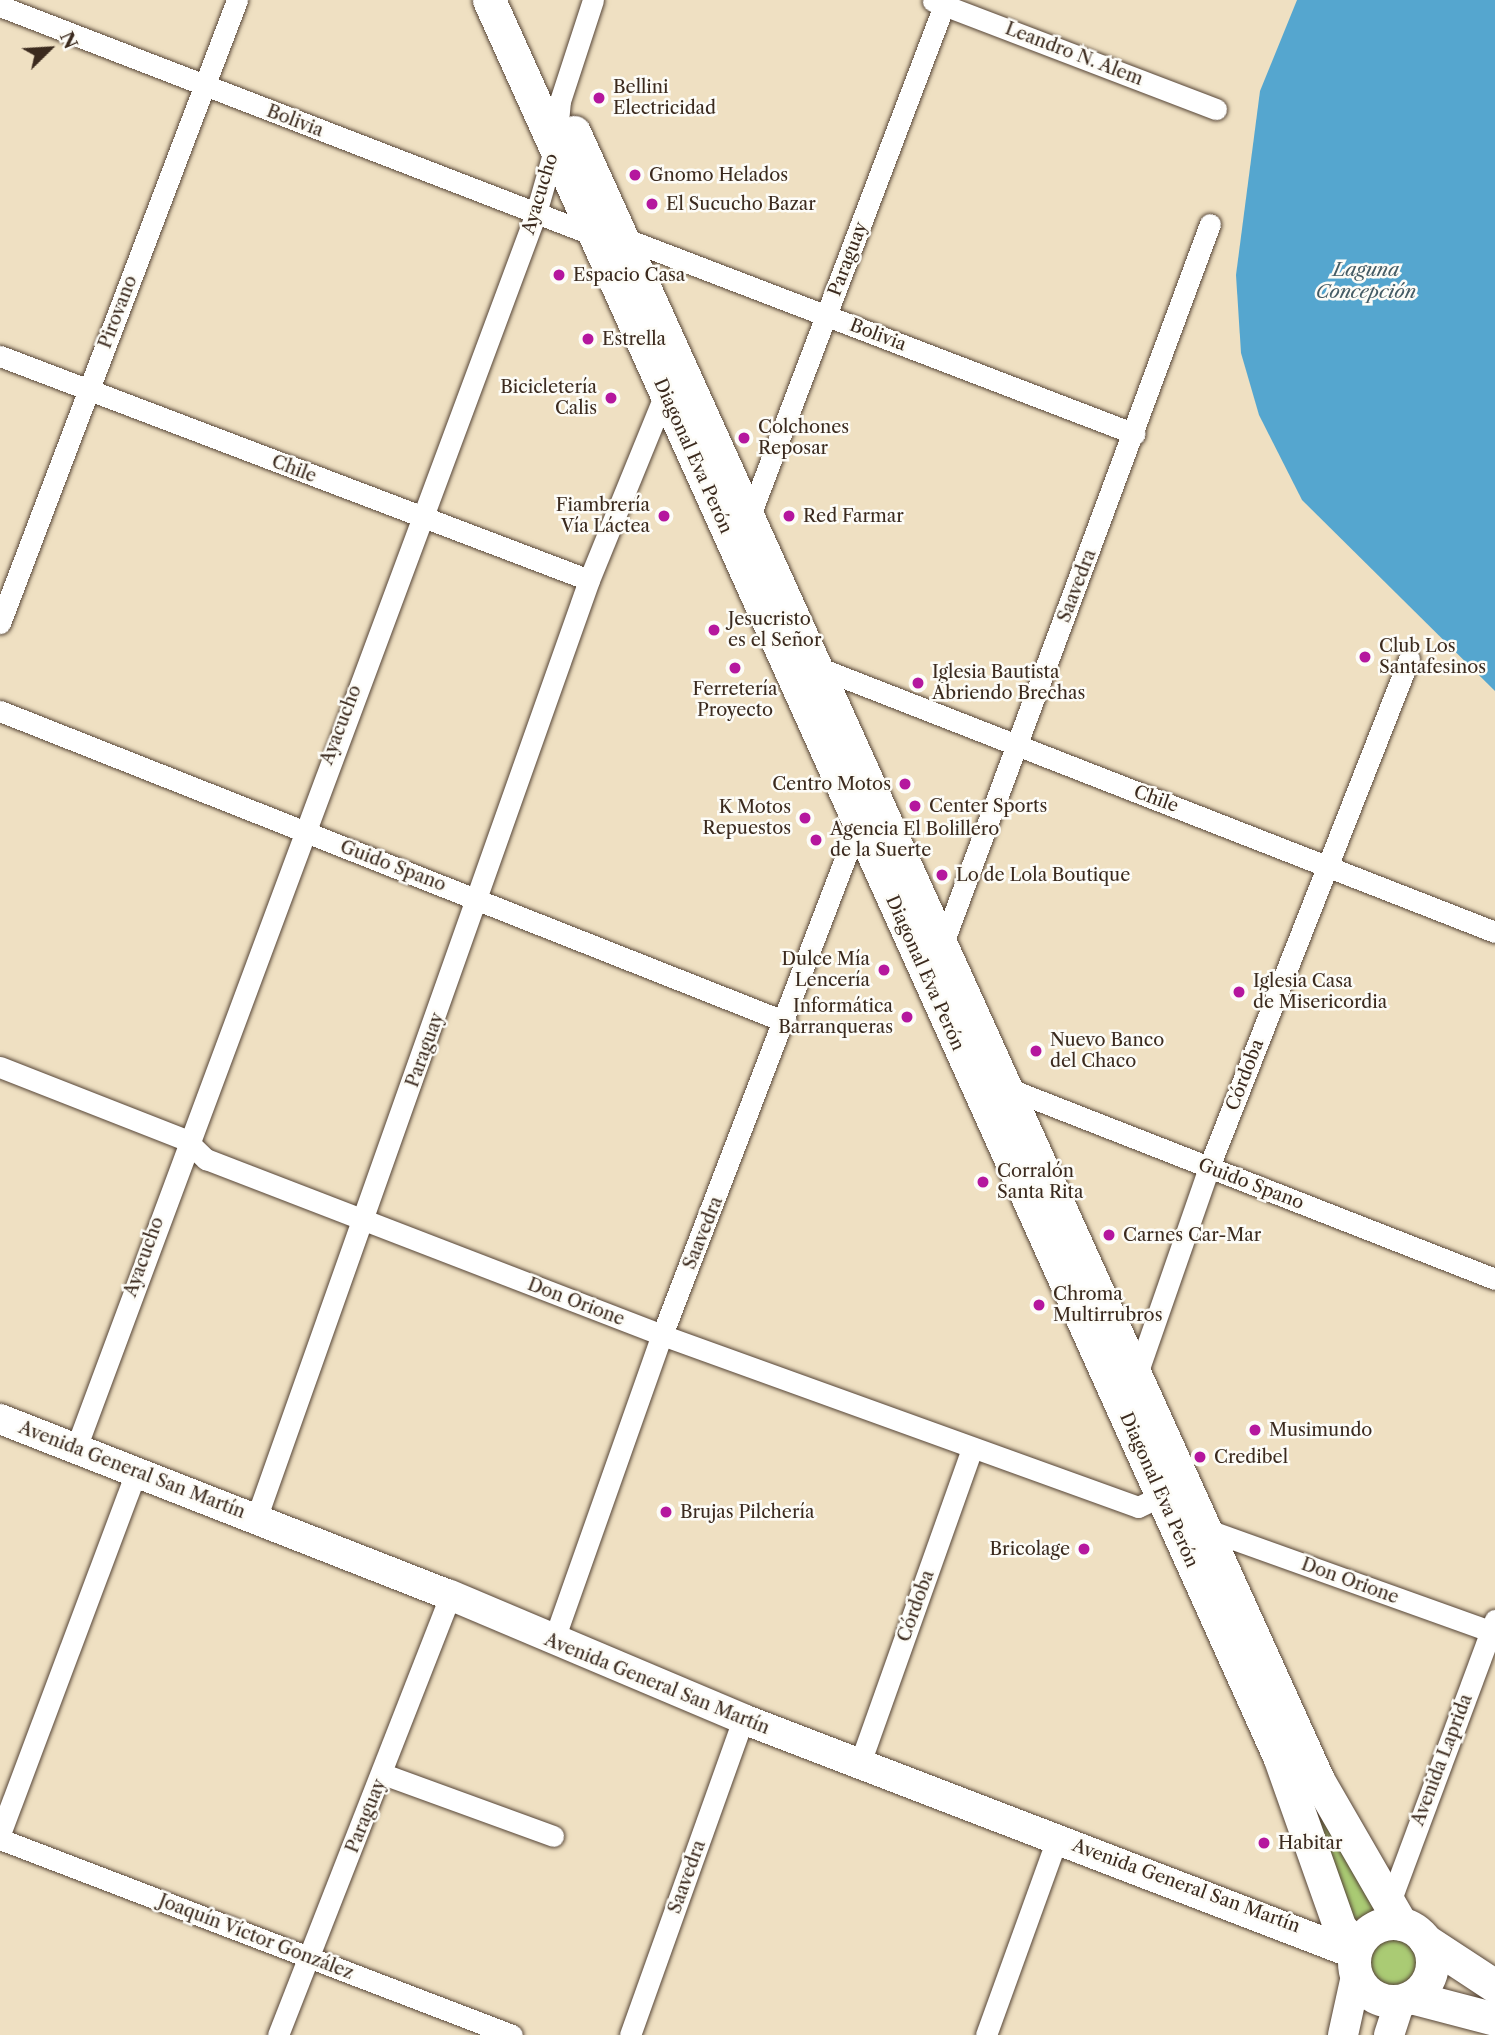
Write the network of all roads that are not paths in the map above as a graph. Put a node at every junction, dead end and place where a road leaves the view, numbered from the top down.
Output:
1 (237, 0) edge
2 (489, 0) edge
3 (514, 0) edge
4 (593, 0) edge
5 (941, 2) edge
6 (0, 6) edge
7 (204, 86) junction
8 (559, 100) junction
9 (1216, 108) dead end
10 (556, 143) junction
11 (536, 214) junction
12 (1210, 224) dead end
13 (606, 235) junction
14 (827, 316) junction
15 (0, 356) edge
16 (88, 390) junction
17 (665, 394) junction
18 (1135, 434) junction
19 (749, 518) junction
20 (421, 519) junction
21 (589, 580) junction
22 (0, 623) edge
23 (1409, 659) dead end
24 (817, 667) junction
25 (0, 711) edge
26 (1016, 748) junction
27 (858, 825) junction
28 (301, 830) junction
29 (1327, 863) junction
30 (479, 900) junction
31 (1495, 932) edge
32 (942, 946) junction
33 (786, 1022) junction
34 (0, 1067) edge
35 (1007, 1088) junction
36 (186, 1140) junction
37 (1209, 1167) junction
38 (364, 1222) junction
39 (1495, 1279) edge
40 (663, 1335) junction
41 (1136, 1377) junction
42 (0, 1419) edge
43 (76, 1448) junction
44 (972, 1449) junction
45 (136, 1472) junction
46 (1162, 1496) junction
47 (256, 1519) junction
48 (1205, 1529) junction
49 (450, 1595) junction
50 (1493, 1628) edge
51 (553, 1642) junction
52 (743, 1719) junction
53 (860, 1763) junction
54 (383, 1774) junction
55 (553, 1836) dead end
56 (0, 1837) edge
57 (1057, 1839) junction
58 (1368, 1937) junction
59 (307, 1957) junction
60 (1495, 1986) edge
61 (1406, 1999) junction
62 (1495, 2019) edge
63 (278, 2035) edge
64 (512, 2035) edge
65 (631, 2035) edge
66 (986, 2035) edge
67 (1343, 2035) edge
68 (1389, 2035) edge

1 - 7 street, Pirovano
2 - 10 main road, Diagonal Eva Perón
3 - 8 main road, Diagonal Eva Perón
4 - 8 street, Ayacucho
5 - 9 street, Leandro N. Alem
5 - 14 street, Paraguay
6 - 7 street, Bolivia
7 - 11 street, Bolivia
7 - 16 street, Pirovano
8 - 10 street, Ayacucho
8 - 13 main road, Diagonal Eva Perón
10 - 11 street, Ayacucho
10 - 13 main road, Diagonal Eva Perón
11 - 13 street, Bolivia
11 - 20 street, Ayacucho
12 - 18 street, Saavedra
13 - 14 street, Bolivia
13 - 17 main road, Diagonal Eva Perón
13 - 19 main road, Diagonal Eva Perón
14 - 18 street, Bolivia
14 - 19 street, Paraguay
15 - 16 street, Chile
16 - 20 street, Chile
16 - 22 street, Pirovano
17 - 21 street, Paraguay
17 - 27 main road, Diagonal Eva Perón
18 - 26 street, Saavedra
19 - 24 main road, Diagonal Eva Perón
20 - 21 street, Chile
20 - 28 street, Ayacucho
21 - 30 street, Paraguay
23 - 29 street, Córdoba
24 - 26 street, Chile
24 - 32 main road, Diagonal Eva Perón
25 - 28 street, Guido Spano
26 - 29 street, Chile
26 - 32 street, Saavedra
27 - 33 street, Saavedra
27 - 46 main road, Diagonal Eva Perón
28 - 30 street, Guido Spano
28 - 36 street, Ayacucho
29 - 31 street, Chile
29 - 37 street, Córdoba
30 - 33 street, Guido Spano
30 - 38 street, Paraguay
32 - 35 main road, Diagonal Eva Perón
33 - 40 street, Saavedra
34 - 36 street, Don Orione
35 - 37 street, Guido Spano
35 - 41 main road, Diagonal Eva Perón
36 - 38 street, Don Orione
36 - 43 street, Ayacucho
37 - 39 street, Guido Spano
37 - 41 street, Córdoba
38 - 40 street, Don Orione
38 - 47 street, Paraguay
40 - 44 street, Don Orione
40 - 51 street, Saavedra
41 - 48 main road, Diagonal Eva Perón
42 - 43 street, Avenida General San Martín
43 - 45 street, Avenida General San Martín
44 - 46 street, Don Orione
44 - 53 street, Córdoba
45 - 47 street, Avenida General San Martín
45 - 56 street
46 - 58 main road, Diagonal Eva Perón
47 - 49 street, Avenida General San Martín
48 - 50 street, Don Orione
48 - 58 main road, Diagonal Eva Perón
49 - 51 street, Avenida General San Martín
49 - 54 street, Paraguay
50 - 58 street, Avenida Laprida
51 - 52 street, Avenida General San Martín
52 - 53 street, Avenida General San Martín
52 - 65 street, Saavedra
53 - 57 street, Avenida General San Martín
54 - 55 street
54 - 59 street, Paraguay
56 - 59 street, Joaquín Víctor González
57 - 58 street, Avenida General San Martín
57 - 66 street
58 - 60 main road, Avenida General San Martín
58 - 61 main road
58 - 61 main road
58 - 67 street, Avenida Laprida
59 - 63 street, Paraguay
59 - 64 street, Joaquín Víctor González
61 - 62 main road
61 - 68 street

